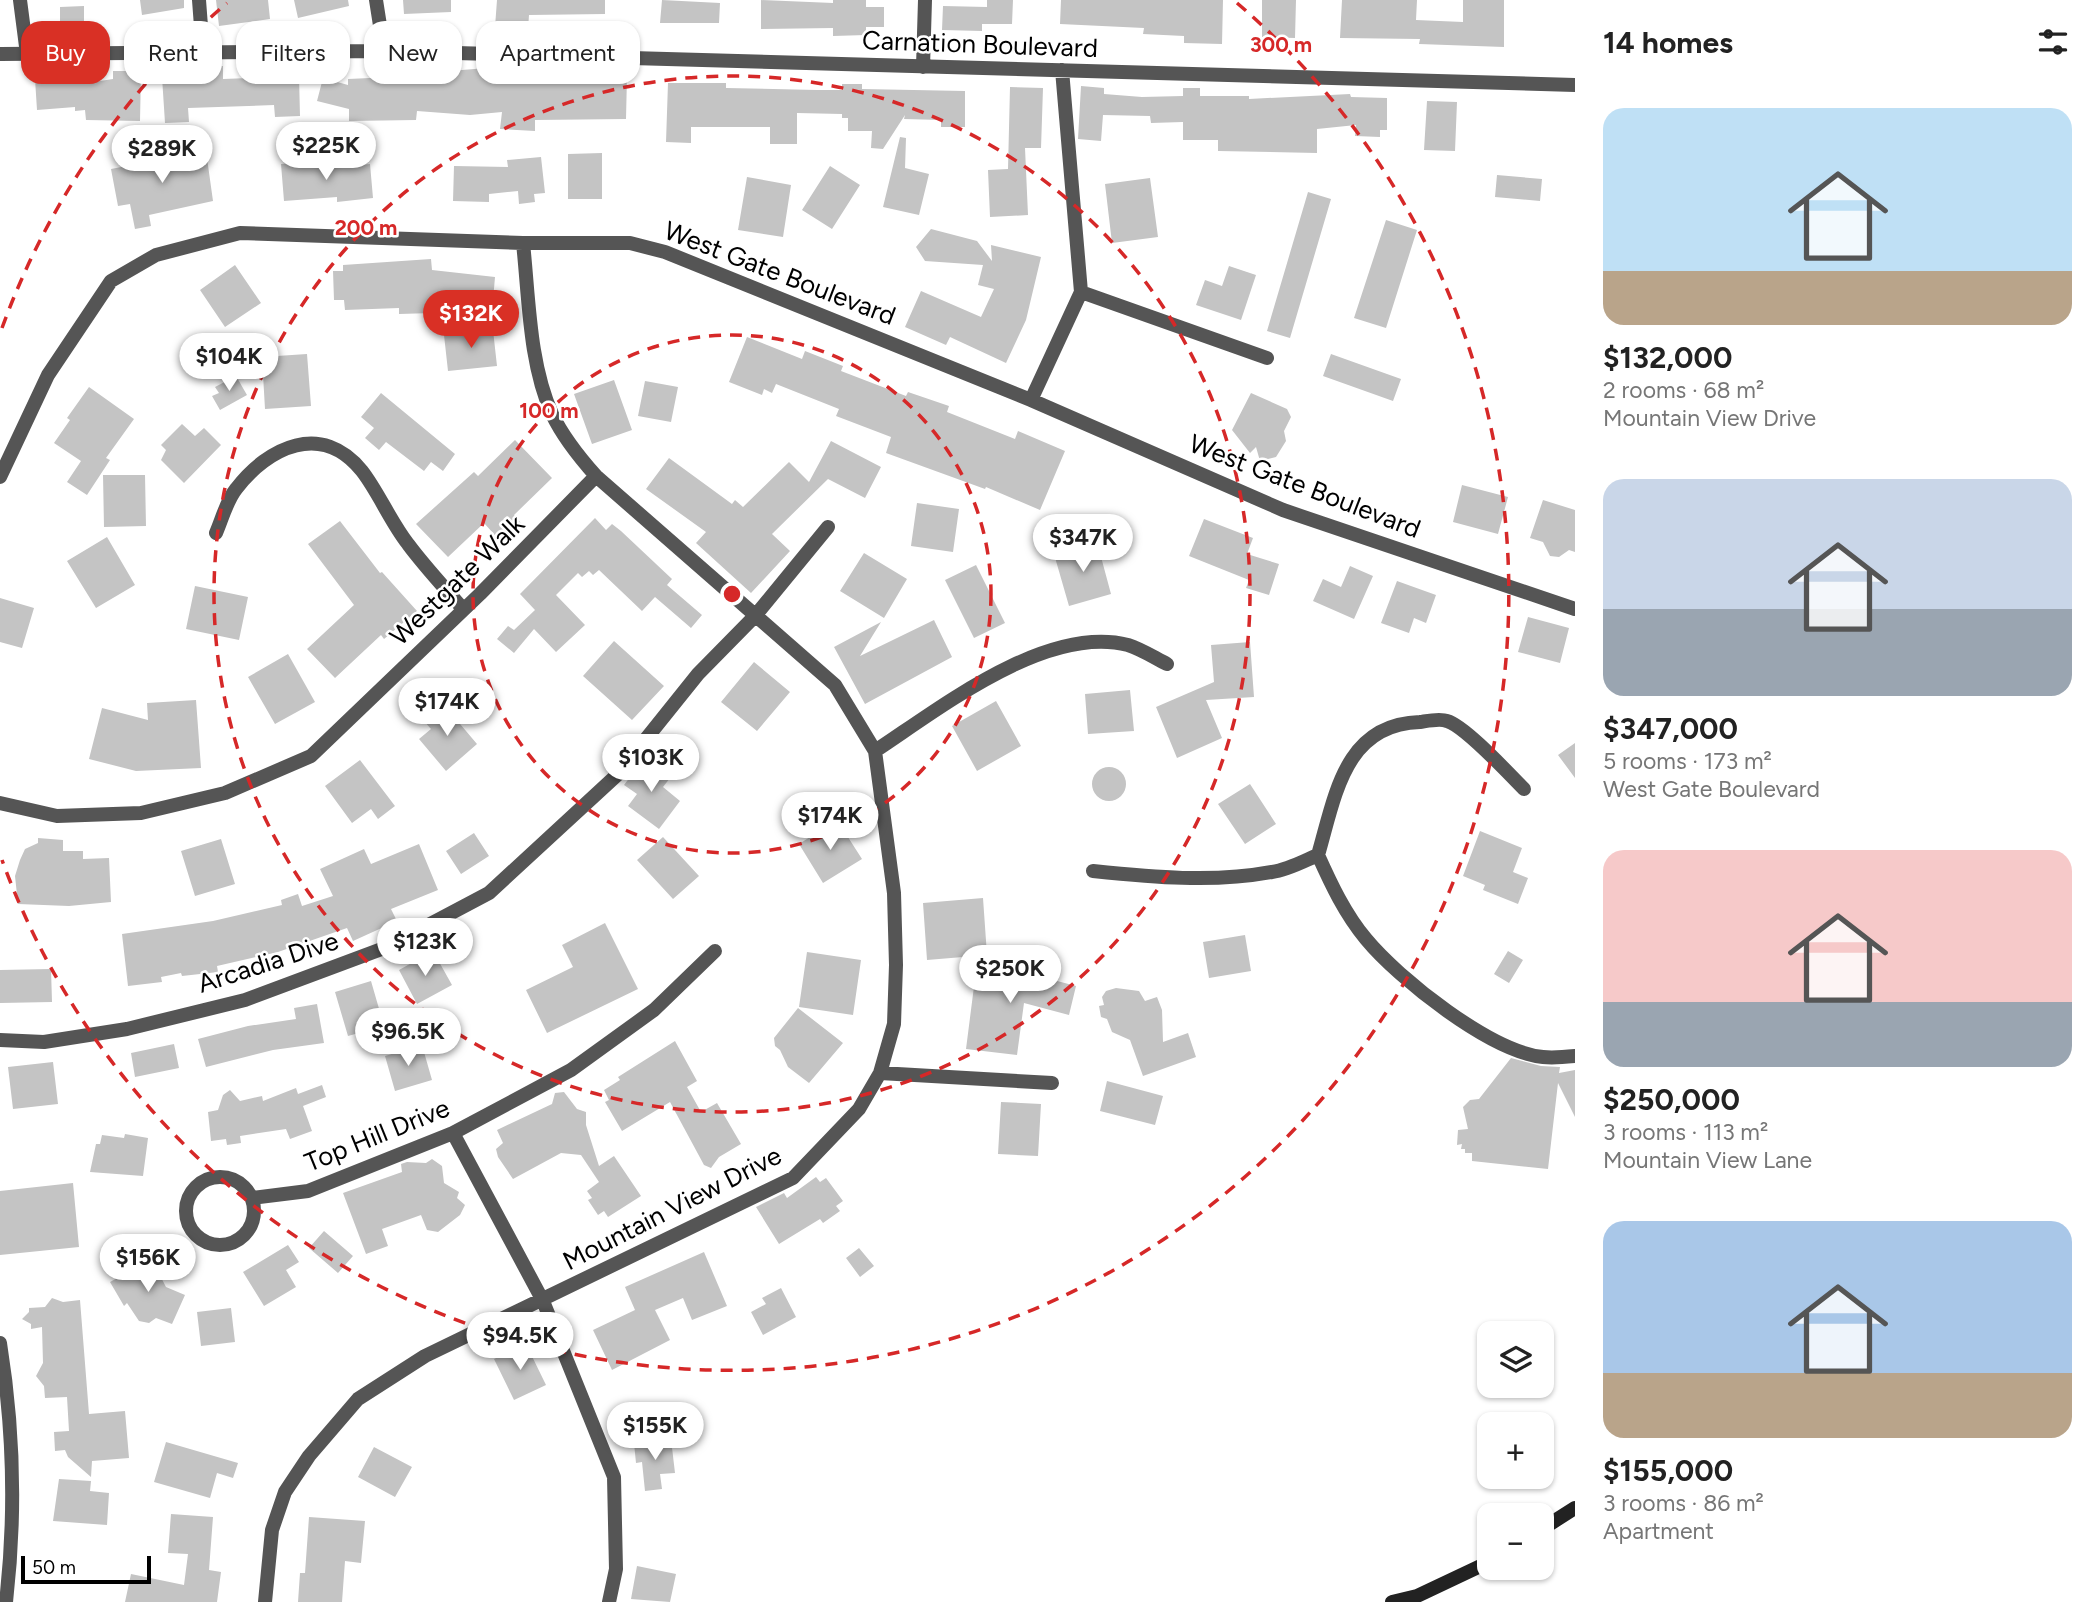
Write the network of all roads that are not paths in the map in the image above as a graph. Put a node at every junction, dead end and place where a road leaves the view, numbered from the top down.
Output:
1 (20, 0) edge
2 (199, 0) edge
3 (376, 0) edge
4 (925, 0) edge
5 (23, 21) edge
6 (201, 21) edge
7 (379, 21) edge
8 (364, 51) edge
9 (222, 53) edge
10 (462, 53) edge
11 (0, 54) edge
12 (21, 54) edge
13 (923, 66) junction
14 (1062, 71) junction
15 (1575, 85) edge
16 (523, 243) junction
17 (1081, 292) junction
18 (1267, 358) dead end
19 (1031, 400) junction
20 (596, 476) junction
21 (0, 477) edge
22 (828, 527) dead end
23 (216, 533) dead end
24 (463, 610) junction
25 (1575, 610) edge
26 (755, 616) junction
27 (1167, 664) dead end
28 (875, 751) junction
29 (1524, 789) dead end
30 (0, 803) edge
31 (1318, 855) junction
32 (1093, 871) dead end
33 (715, 951) dead end
34 (0, 1040) edge
35 (1575, 1056) edge
36 (880, 1073) junction
37 (1052, 1083) dead end
38 (453, 1133) junction
39 (252, 1198) junction
40 (543, 1301) junction
41 (0, 1343) edge
42 (1575, 1508) edge
43 (1554, 1521) edge
44 (1477, 1568) edge
45 (6, 1602) edge
46 (265, 1602) edge
47 (609, 1602) edge
48 (1392, 1602) edge

1 - 5 street
2 - 6 street
3 - 7 street
4 - 13 street
8 - 9 street, Carnation Boulevard
10 - 13 street, Carnation Boulevard
11 - 12 street, Carnation Boulevard
13 - 14 street, Carnation Boulevard
14 - 15 street, Carnation Boulevard
14 - 17 street
16 - 19 street, West Gate Boulevard
16 - 20 street, Mountain View Drive
16 - 21 street, West Gate Boulevard
17 - 18 street
17 - 19 street
19 - 25 street, West Gate Boulevard
20 - 24 street, Westgate Walk
20 - 26 street, Mountain View Drive
22 - 26 street, Arcadia Dive
23 - 24 street
24 - 30 street, Westgate Walk
26 - 28 street, Mountain View Drive
26 - 34 street, Arcadia Dive
27 - 28 street
28 - 36 street, Mountain View Drive
29 - 31 street
31 - 32 street
31 - 35 street
33 - 38 street, Top Hill Drive
36 - 37 street
36 - 40 street, Mountain View Drive
38 - 39 street, Top Hill Drive
38 - 40 street
39 - 39 street
40 - 46 street, Mountain View Drive
40 - 47 street
41 - 45 street
42 - 43 main road
44 - 48 main road

